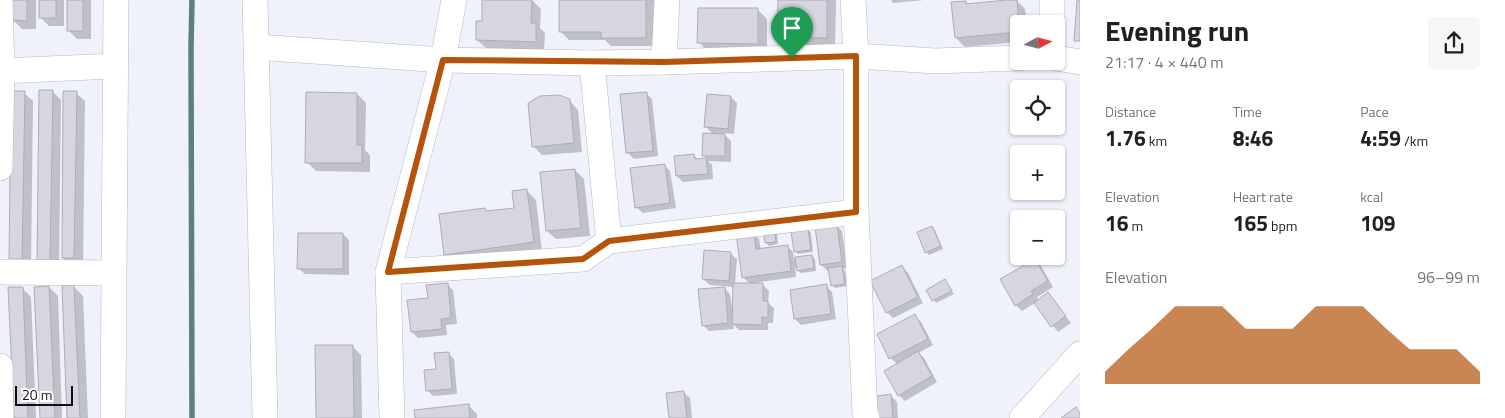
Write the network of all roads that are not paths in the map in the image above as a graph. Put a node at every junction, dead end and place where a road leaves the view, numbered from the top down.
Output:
1 (0, 0) edge
2 (116, 0) edge
3 (255, 0) edge
4 (454, 0) edge
5 (667, 0) edge
6 (853, 0) edge
7 (1052, 0) edge
8 (1052, 15) edge
9 (256, 47) junction
10 (856, 56) junction
11 (1010, 58) edge
12 (443, 60) junction
13 (1065, 60) edge
14 (592, 62) junction
15 (664, 62) junction
16 (1080, 62) edge
17 (115, 66) junction
18 (1, 71) edge
19 (0, 168) edge
20 (856, 212) junction
21 (609, 241) junction
22 (0, 272) edge
23 (388, 272) junction
24 (113, 273) junction
25 (1080, 354) edge
26 (0, 366) edge
27 (1, 418) edge
28 (113, 418) edge
29 (265, 418) edge
30 (392, 418) edge
31 (867, 418) edge
32 (1022, 418) edge

1 - 18 street
2 - 17 street
3 - 9 street
4 - 12 street
5 - 15 street
6 - 10 street
7 - 8 street
9 - 12 street
9 - 29 street
10 - 11 street
10 - 15 street
10 - 20 street
12 - 14 street
12 - 23 street
13 - 16 street
14 - 15 street
14 - 21 street
17 - 18 street
17 - 24 street
18 - 19 street
20 - 21 street
20 - 31 street
21 - 23 street
22 - 24 street
23 - 30 street
24 - 28 street
25 - 32 street
26 - 27 street

